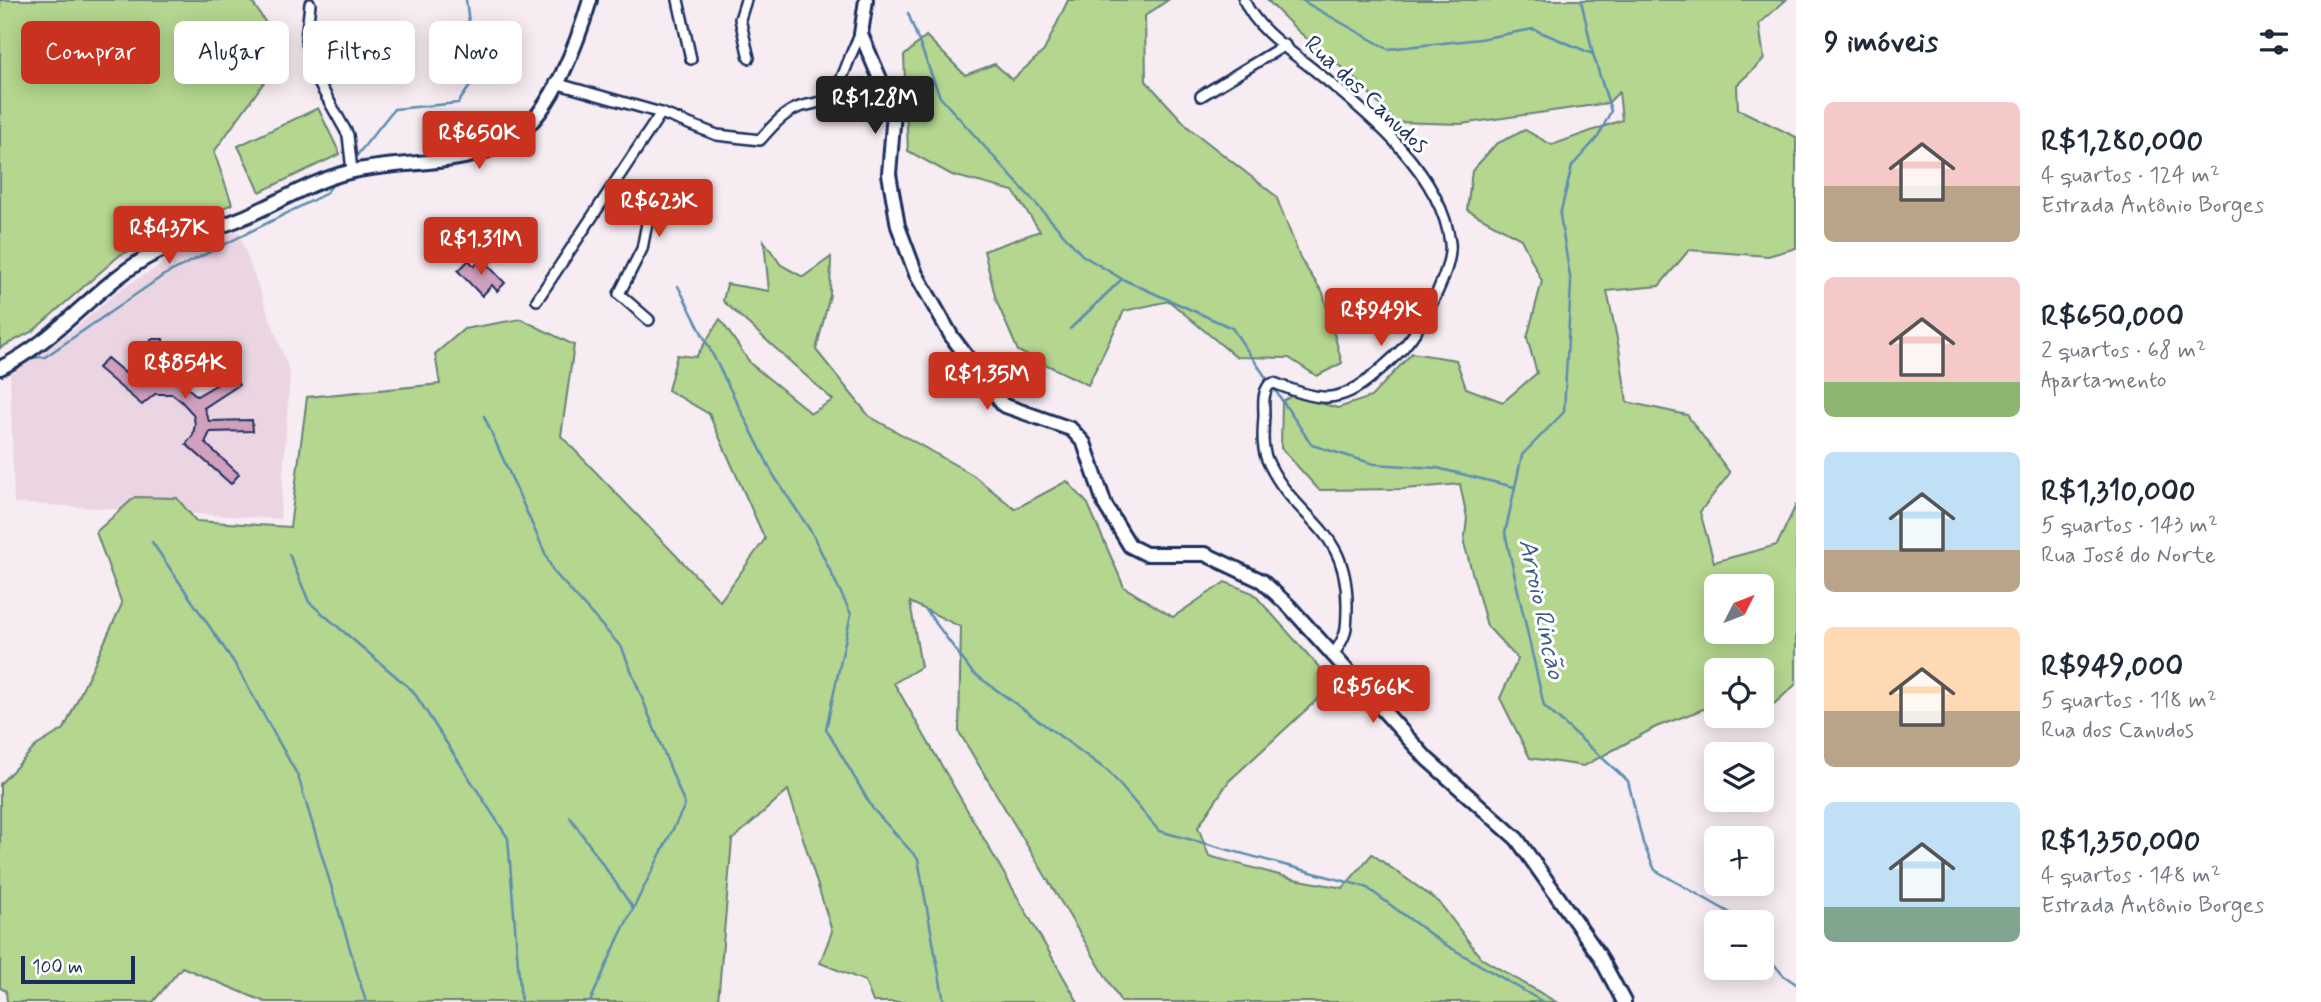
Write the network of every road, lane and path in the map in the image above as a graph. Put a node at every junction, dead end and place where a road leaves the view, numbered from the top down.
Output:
1 (590, 0) edge
2 (678, 0) edge
3 (746, 0) edge
4 (866, 0) edge
5 (1244, 0) edge
6 (310, 4) dead end
7 (861, 34) junction
8 (1285, 45) junction
9 (749, 58) dead end
10 (691, 59) dead end
11 (555, 83) junction
12 (1201, 96) dead end
13 (661, 113) junction
14 (344, 173) junction
15 (607, 198) junction
16 (537, 300) dead end
17 (649, 320) dead end
18 (3, 367) edge
19 (1332, 656) junction
20 (1624, 1002) edge

1 - 11 street
2 - 10 street
3 - 9 street
4 - 7 street
5 - 8 street, Rua dos Canudos
6 - 14 street
7 - 13 street
7 - 19 street
8 - 12 street
8 - 19 street, Rua dos Canudos
11 - 13 street
11 - 14 street
13 - 15 street
14 - 18 street
15 - 16 street
15 - 17 street
19 - 20 street

